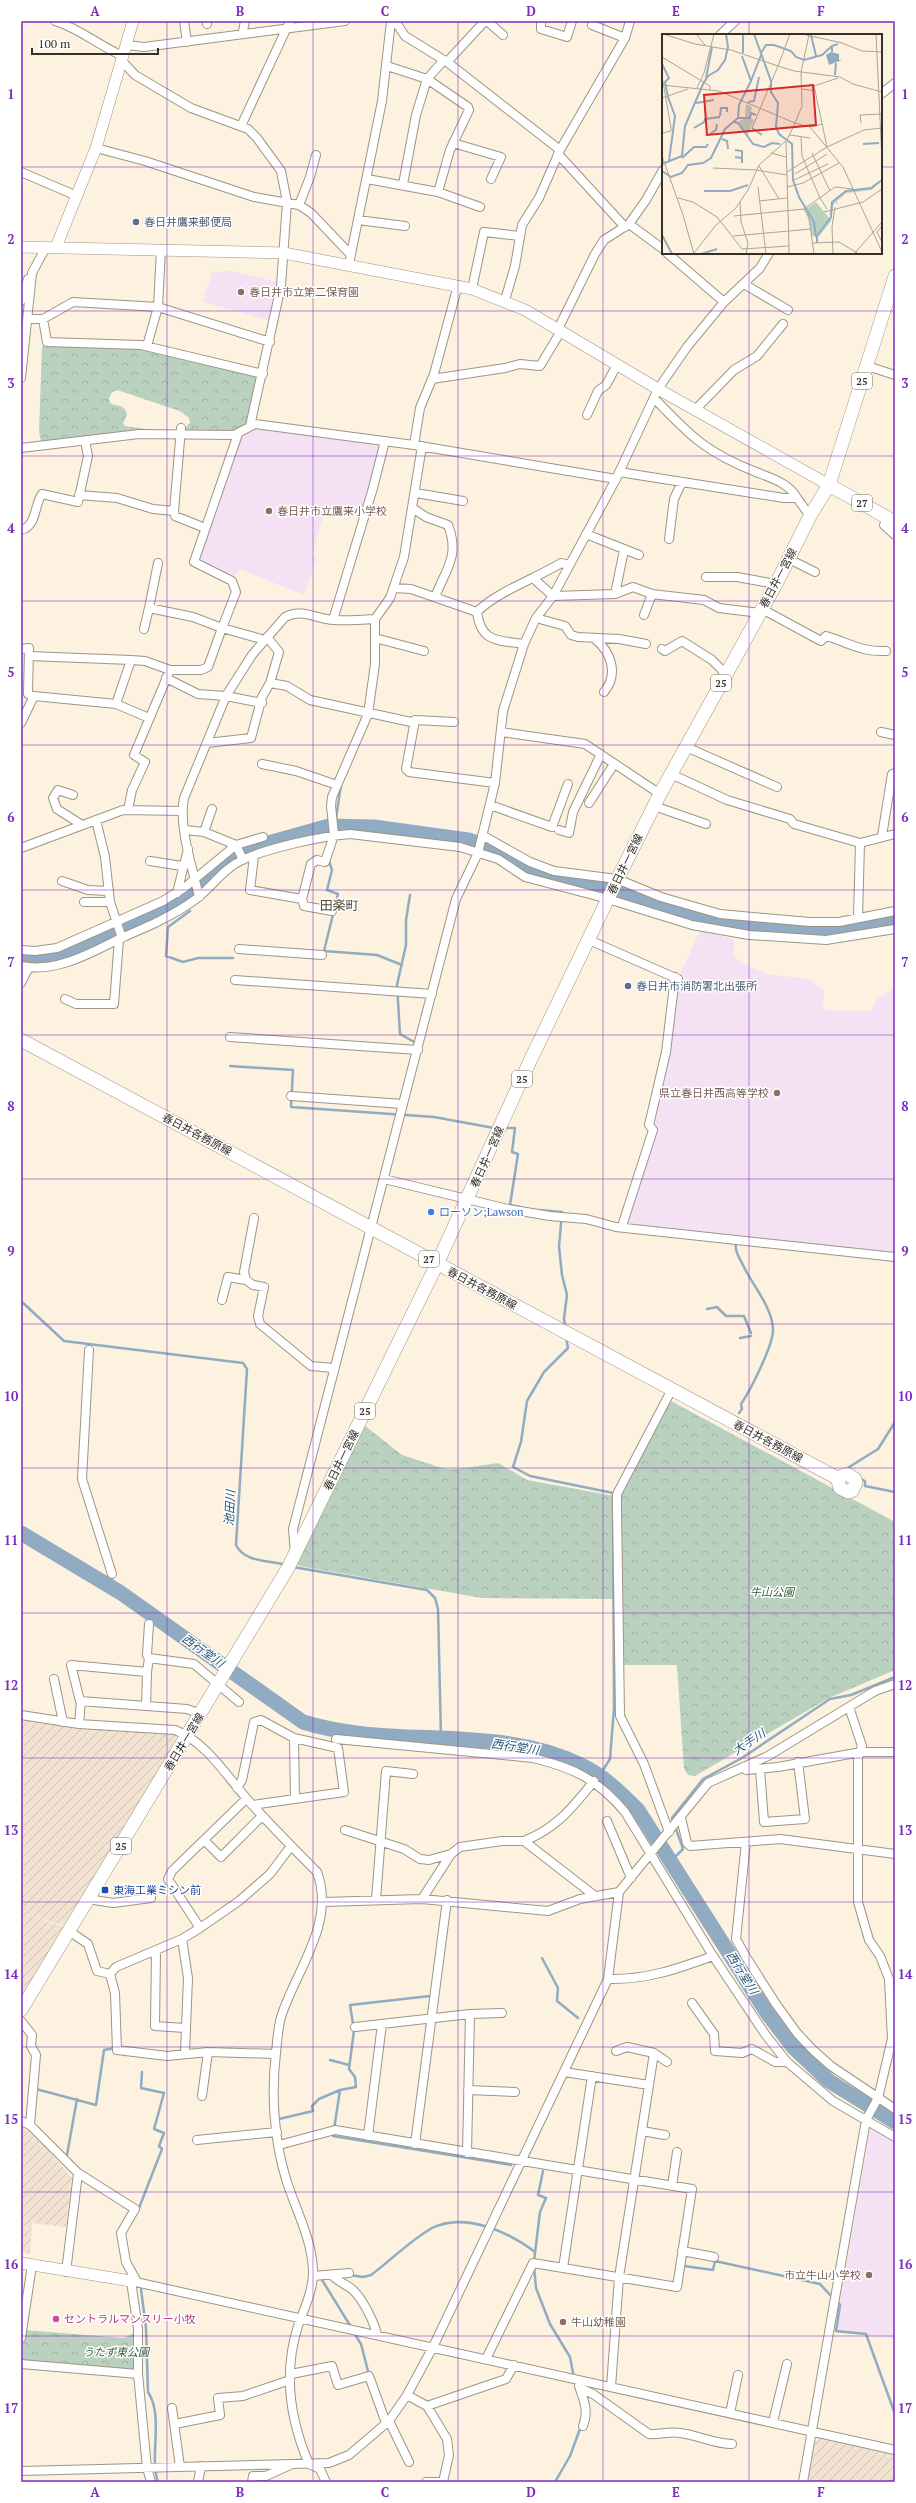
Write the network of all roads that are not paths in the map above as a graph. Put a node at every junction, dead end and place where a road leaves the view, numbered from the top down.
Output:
1 (55, 21) edge
2 (134, 21) edge
3 (184, 21) edge
4 (245, 21) edge
5 (290, 21) edge
6 (345, 21) edge
7 (391, 21) edge
8 (395, 21) edge
9 (486, 21) edge
10 (541, 21) edge
11 (572, 21) edge
12 (630, 21) edge
13 (735, 21) edge
14 (592, 25) dead end
15 (287, 30) junction
16 (243, 31) dead end
17 (723, 33) edge
18 (503, 35) dead end
19 (625, 38) junction
20 (187, 42) junction
21 (124, 54) junction
22 (446, 61) junction
23 (387, 66) junction
24 (427, 79) junction
25 (895, 83) edge
26 (882, 93) edge
27 (241, 126) junction
28 (453, 143) junction
29 (96, 148) junction
30 (559, 152) junction
31 (316, 155) dead end
32 (21, 172) edge
33 (662, 174) edge
34 (368, 179) junction
35 (491, 179) dead end
36 (403, 184) junction
37 (438, 192) junction
38 (77, 196) junction
39 (287, 202) junction
40 (299, 205) junction
41 (480, 207) dead end
42 (358, 220) junction
43 (627, 225) junction
44 (405, 226) dead end
45 (520, 236) junction
46 (21, 246) edge
47 (51, 247) junction
48 (662, 248) edge
49 (161, 249) junction
50 (284, 253) junction
51 (669, 254) edge
52 (768, 254) edge
53 (350, 260) junction
54 (32, 273) junction
55 (895, 276) edge
56 (744, 284) junction
57 (458, 285) junction
58 (472, 289) junction
59 (505, 300) junction
60 (21, 301) edge
61 (724, 302) junction
62 (158, 307) junction
63 (788, 310) dead end
64 (28, 319) junction
65 (43, 319) junction
66 (783, 324) dead end
67 (559, 330) junction
68 (270, 342) junction
69 (147, 346) junction
70 (617, 364) junction
71 (867, 366) junction
72 (263, 374) junction
73 (895, 374) edge
74 (21, 378) edge
75 (432, 379) junction
76 (656, 393) junction
77 (695, 410) junction
78 (587, 415) dead end
79 (250, 426) junction
80 (180, 431) junction
81 (238, 434) junction
82 (85, 441) junction
83 (385, 441) junction
84 (418, 445) junction
85 (21, 448) edge
86 (617, 475) junction
87 (682, 482) junction
88 (829, 485) junction
89 (416, 494) junction
90 (79, 495) junction
91 (797, 498) junction
92 (463, 501) dead end
93 (414, 509) junction
94 (174, 511) junction
95 (810, 516) junction
96 (890, 523) edge
97 (206, 528) junction
98 (21, 530) edge
99 (586, 534) junction
100 (895, 535) edge
101 (669, 539) dead end
102 (624, 550) junction
103 (639, 555) dead end
104 (789, 559) junction
105 (158, 563) dead end
106 (569, 565) junction
107 (815, 572) dead end
108 (706, 577) dead end
109 (534, 579) junction
110 (776, 584) junction
111 (394, 588) junction
112 (615, 594) junction
113 (652, 594) junction
114 (553, 596) junction
115 (435, 597) junction
116 (149, 608) junction
117 (761, 611) junction
118 (477, 612) junction
119 (644, 615) dead end
120 (536, 618) junction
121 (375, 619) junction
122 (333, 620) junction
123 (222, 628) junction
124 (144, 629) dead end
125 (266, 638) junction
126 (375, 638) junction
127 (595, 639) junction
128 (524, 644) junction
129 (646, 644) dead end
130 (21, 649) edge
131 (662, 649) dead end
132 (424, 651) dead end
133 (886, 651) dead end
134 (29, 656) junction
135 (131, 660) junction
136 (170, 670) junction
137 (726, 674) junction
138 (166, 678) junction
139 (270, 683) junction
140 (604, 692) dead end
141 (34, 696) junction
142 (226, 696) junction
143 (116, 704) junction
144 (262, 704) junction
145 (368, 714) junction
146 (149, 718) junction
147 (415, 720) junction
148 (454, 722) dead end
149 (21, 723) edge
150 (501, 732) junction
151 (881, 732) dead end
152 (895, 734) edge
153 (207, 743) junction
154 (686, 747) junction
155 (601, 754) junction
156 (262, 764) dead end
157 (614, 764) junction
158 (895, 773) edge
159 (671, 774) junction
160 (495, 783) junction
161 (568, 784) dead end
162 (337, 785) junction
163 (777, 787) dead end
164 (73, 795) dead end
165 (657, 800) junction
166 (589, 803) dead end
167 (490, 805) junction
168 (212, 809) dead end
169 (128, 810) junction
170 (183, 810) junction
171 (96, 820) junction
172 (706, 824) dead end
173 (82, 825) junction
174 (185, 830) junction
175 (559, 830) dead end
176 (204, 832) junction
177 (334, 833) junction
178 (895, 834) edge
179 (482, 836) junction
180 (882, 836) junction
181 (263, 837) dead end
182 (860, 843) junction
183 (236, 846) junction
184 (21, 848) edge
185 (188, 848) junction
186 (478, 851) junction
187 (254, 856) junction
188 (242, 858) junction
189 (150, 861) dead end
190 (182, 866) junction
191 (195, 879) junction
192 (62, 881) dead end
193 (616, 881) junction
194 (109, 891) junction
195 (177, 893) junction
196 (199, 894) junction
197 (608, 897) junction
198 (302, 899) junction
199 (84, 902) dead end
200 (110, 902) junction
201 (332, 911) dead end
202 (895, 912) edge
203 (858, 918) junction
204 (116, 924) junction
205 (895, 929) edge
206 (121, 937) junction
207 (589, 940) junction
208 (239, 949) dead end
209 (21, 950) edge
210 (322, 955) dead end
211 (25, 966) edge
212 (235, 980) dead end
213 (21, 984) edge
214 (432, 994) junction
215 (65, 999) dead end
216 (230, 1037) dead end
217 (21, 1040) edge
218 (415, 1050) junction
219 (291, 1096) dead end
220 (403, 1104) junction
221 (384, 1179) junction
222 (469, 1198) junction
223 (254, 1218) dead end
224 (622, 1226) junction
225 (372, 1228) junction
226 (895, 1257) edge
227 (437, 1264) junction
228 (246, 1280) junction
229 (222, 1300) dead end
230 (89, 1350) dead end
231 (333, 1368) junction
232 (672, 1389) junction
233 (837, 1478) dead end
234 (292, 1560) junction
235 (112, 1574) dead end
236 (149, 1624) dead end
237 (149, 1658) junction
238 (147, 1672) junction
239 (54, 1679) dead end
240 (219, 1683) junction
241 (895, 1684) edge
242 (81, 1701) junction
243 (239, 1702) dead end
244 (146, 1706) junction
245 (850, 1707) junction
246 (201, 1714) junction
247 (21, 1715) edge
248 (63, 1722) junction
249 (79, 1724) junction
250 (188, 1735) junction
251 (294, 1738) junction
252 (336, 1739) dead end
253 (861, 1752) junction
254 (895, 1752) edge
255 (798, 1762) junction
256 (743, 1767) junction
257 (760, 1769) junction
258 (413, 1774) dead end
259 (594, 1781) junction
260 (237, 1788) junction
261 (295, 1799) junction
262 (249, 1802) junction
263 (262, 1816) junction
264 (681, 1818) junction
265 (607, 1821) dead end
266 (346, 1830) dead end
267 (669, 1832) junction
268 (204, 1840) junction
269 (380, 1841) junction
270 (524, 1841) junction
271 (746, 1842) junction
272 (291, 1846) junction
273 (857, 1849) junction
274 (451, 1854) junction
275 (895, 1854) edge
276 (651, 1855) junction
277 (631, 1878) junction
278 (619, 1892) junction
279 (595, 1896) junction
280 (151, 1898) dead end
281 (88, 1899) junction
282 (422, 1899) junction
283 (376, 1900) junction
284 (447, 1900) junction
285 (324, 1902) junction
286 (200, 1928) junction
287 (69, 1931) junction
288 (182, 1939) junction
289 (156, 1950) junction
290 (712, 1956) junction
291 (110, 1974) junction
292 (892, 1977) edge
293 (608, 1979) junction
294 (692, 2003) dead end
295 (21, 2010) edge
296 (502, 2013) dead end
297 (470, 2014) junction
298 (432, 2018) junction
299 (21, 2021) edge
300 (382, 2024) junction
301 (355, 2027) dead end
302 (185, 2028) junction
303 (893, 2039) edge
304 (616, 2051) dead end
305 (208, 2052) junction
306 (654, 2053) junction
307 (185, 2054) junction
308 (276, 2054) junction
309 (667, 2062) dead end
310 (787, 2062) junction
311 (564, 2072) junction
312 (592, 2076) junction
313 (649, 2085) junction
314 (468, 2090) junction
315 (515, 2092) dead end
316 (202, 2096) dead end
317 (878, 2099) junction
318 (895, 2109) edge
319 (867, 2119) junction
320 (21, 2121) edge
321 (30, 2125) junction
322 (278, 2132) junction
323 (642, 2132) junction
324 (665, 2135) dead end
325 (368, 2136) junction
326 (895, 2137) edge
327 (197, 2140) dead end
328 (415, 2144) junction
329 (279, 2145) junction
330 (677, 2152) dead end
331 (467, 2153) junction
332 (522, 2162) junction
333 (577, 2170) junction
334 (78, 2173) junction
335 (635, 2180) junction
336 (672, 2186) junction
337 (682, 2252) junction
338 (714, 2257) dead end
339 (21, 2263) edge
340 (32, 2265) junction
341 (563, 2268) junction
342 (66, 2272) junction
343 (349, 2273) dead end
344 (332, 2275) junction
345 (313, 2276) junction
346 (619, 2277) junction
347 (134, 2282) junction
348 (301, 2318) junction
349 (377, 2335) junction
350 (21, 2338) edge
351 (433, 2347) junction
352 (486, 2359) junction
353 (21, 2364) edge
354 (787, 2364) dead end
355 (514, 2365) junction
356 (138, 2374) junction
357 (738, 2375) dead end
358 (290, 2377) junction
359 (578, 2379) junction
360 (611, 2387) junction
361 (580, 2388) junction
362 (407, 2396) junction
363 (427, 2406) junction
364 (172, 2408) dead end
365 (730, 2413) junction
366 (387, 2422) junction
367 (773, 2422) junction
368 (175, 2424) junction
369 (583, 2426) dead end
370 (813, 2431) junction
371 (732, 2444) dead end
372 (895, 2450) edge
373 (409, 2462) dead end
374 (292, 2464) junction
375 (309, 2464) junction
376 (201, 2466) junction
377 (180, 2467) junction
378 (147, 2468) junction
379 (21, 2471) edge
380 (151, 2482) edge
381 (198, 2482) edge
382 (252, 2482) edge
383 (326, 2482) edge
384 (426, 2482) edge
385 (439, 2482) edge
386 (443, 2482) edge
387 (804, 2482) edge

1 - 21 street
2 - 21 street
3 - 20 street
4 - 16 street
5 - 15 street
6 - 15 street
7 - 23 street
8 - 22 street
9 - 18 street
9 - 22 street
10 - 11 street
12 - 19 street
13 - 17 street
14 - 19 street
15 - 20 street
15 - 27 street
19 - 30 street
20 - 21 street
21 - 27 street
21 - 29 street
22 - 24 street
22 - 30 street
23 - 24 street
23 - 34 street
24 - 28 street
24 - 36 street
25 - 26 street
27 - 39 street
28 - 35 street
28 - 37 street
29 - 38 street
29 - 39 street
30 - 43 street
30 - 45 street
31 - 40 street
32 - 38 street
33 - 43 street
34 - 36 street
34 - 42 street
36 - 37 street
37 - 41 street
38 - 47 street
39 - 40 street
39 - 50 street
40 - 53 street
42 - 44 street
42 - 53 street
43 - 48 street
43 - 67 street
45 - 58 street
45 - 59 street
46 - 47 street
47 - 49 street
47 - 54 street
49 - 50 street
49 - 62 street
50 - 53 street
50 - 68 street
51 - 61 street
52 - 56 street
53 - 57 street
54 - 60 street
54 - 64 street
55 - 71 main road, 春日井一宮線 / 25
56 - 61 street
56 - 63 street
57 - 58 street
57 - 75 street
58 - 59 street
59 - 67 street
61 - 76 street
62 - 65 street
62 - 68 street
62 - 69 street
64 - 65 street
64 - 74 street
65 - 69 street
66 - 77 street
67 - 70 street
67 - 75 street
68 - 72 street
69 - 72 street
70 - 76 street
70 - 78 street
71 - 73 street
71 - 88 main road, 春日井一宮線 / 25
72 - 79 street
75 - 84 street
76 - 77 street
76 - 86 street
76 - 91 street
77 - 88 street
79 - 81 street
79 - 83 street
80 - 81 street
80 - 82 street
80 - 94 street
81 - 97 street
82 - 85 street
82 - 90 street
83 - 84 street
83 - 122 street
84 - 86 street
84 - 89 street
86 - 87 street
86 - 99 street
87 - 91 street
87 - 101 street
88 - 95 main road, 春日井一宮線 / 25
88 - 96 main road, 27
89 - 92 street
89 - 93 street
90 - 94 street
90 - 98 street
91 - 95 street
93 - 111 street
93 - 115 street
94 - 97 street
95 - 104 main road, 春日井一宮線 / 25
96 - 100 street
97 - 123 street
99 - 102 street
99 - 106 street
102 - 103 street
102 - 112 street
104 - 107 street
104 - 110 main road, 春日井一宮線 / 25
105 - 116 street
106 - 109 street
106 - 114 street
108 - 110 street
109 - 114 street
109 - 118 street
110 - 117 main road, 春日井一宮線 / 25
111 - 115 street
111 - 121 street
112 - 113 street
112 - 114 street
113 - 117 street
113 - 119 street
114 - 120 street
115 - 118 street
116 - 123 street
116 - 124 street
117 - 133 street
117 - 137 main road, 春日井一宮線 / 25
118 - 128 street
120 - 127 street
120 - 128 street
121 - 122 street
121 - 126 street
122 - 125 street
123 - 125 street
123 - 136 street
125 - 139 street
125 - 142 street
126 - 132 street
126 - 145 street
127 - 129 street
127 - 140 street
128 - 150 street
130 - 134 street
131 - 137 street
134 - 135 street
134 - 141 street
135 - 136 street
135 - 143 street
136 - 138 street
137 - 154 main road, 春日井一宮線 / 25
138 - 142 street
138 - 146 street
139 - 144 street
139 - 145 street
141 - 143 street
141 - 149 street
142 - 144 street
142 - 153 street
143 - 146 street
144 - 153 street
145 - 147 street
145 - 162 street
146 - 169 street
147 - 148 street
147 - 160 street
150 - 155 street
150 - 160 street
151 - 152 street
153 - 170 street
154 - 159 main road, 春日井一宮線 / 25
154 - 163 street
155 - 157 street
155 - 175 street
156 - 162 street
157 - 165 street
157 - 166 street
158 - 180 street
159 - 165 main road, 春日井一宮線 / 25
159 - 182 street
160 - 167 street
161 - 167 street
162 - 177 street
164 - 173 street
165 - 172 street
165 - 193 main road, 春日井一宮線 / 25
167 - 179 street
168 - 176 street
169 - 170 street
169 - 171 street
170 - 174 street
171 - 173 street
171 - 194 street
173 - 184 street
174 - 176 street
174 - 185 street
176 - 183 street
177 - 186 street
177 - 187 street
177 - 198 street
178 - 180 street
179 - 186 street
179 - 193 street
180 - 182 street
181 - 183 street
182 - 203 street
183 - 188 street
183 - 191 street
185 - 190 street
185 - 191 street
186 - 197 street
186 - 214 street
187 - 188 street
187 - 198 street
188 - 196 street
189 - 190 street
190 - 195 street
191 - 195 street
191 - 196 street
192 - 194 street
193 - 197 main road, 春日井一宮線 / 25
193 - 203 street
194 - 200 street
195 - 204 street
196 - 206 street
197 - 205 street
197 - 207 main road, 春日井一宮線 / 25
198 - 201 street
199 - 200 street
200 - 204 street
202 - 203 street
204 - 206 street
204 - 209 street
206 - 211 street
206 - 215 street
207 - 222 main road, 春日井一宮線 / 25
207 - 224 street
208 - 210 street
211 - 213 street
212 - 214 street
214 - 218 street
216 - 218 street
217 - 225 main road, 春日井各務原線 / 27
218 - 220 street
219 - 220 street
220 - 221 street
221 - 222 street
221 - 225 street
222 - 224 street
222 - 227 main road, 春日井一宮線 / 25
223 - 228 street
224 - 226 street
225 - 227 main road, 春日井各務原線 / 27
225 - 231 street
227 - 232 main road, 春日井各務原線 / 27
227 - 234 main road, 春日井一宮線 / 25
228 - 229 street
228 - 231 street
230 - 235 street
231 - 234 street
232 - 233 main road, 春日井各務原線 / 27
232 - 267 street
234 - 240 main road, 春日井一宮線 / 25
236 - 237 street
237 - 238 street
237 - 240 street
238 - 242 street
238 - 244 street
239 - 248 street
240 - 243 street
240 - 246 main road, 春日井一宮線 / 25
241 - 245 street
242 - 244 street
242 - 249 street
244 - 246 street
245 - 253 street
245 - 256 street
246 - 250 main road, 春日井一宮線 / 25
247 - 248 street
248 - 249 street
249 - 250 street
250 - 260 street
250 - 281 main road, 春日井一宮線 / 25
251 - 260 street
251 - 261 street
251 - 261 street
252 - 259 street
253 - 254 street
253 - 255 street
253 - 273 street
255 - 257 street
255 - 257 street
256 - 257 street
256 - 264 street
258 - 269 street
259 - 270 street
259 - 276 street
260 - 262 street
261 - 262 street
262 - 263 street
262 - 268 street
263 - 268 street
263 - 272 street
264 - 267 street
264 - 271 street
265 - 277 street
266 - 269 street
267 - 276 street
268 - 286 street
269 - 274 street
269 - 283 street
270 - 274 street
270 - 279 street
271 - 273 street
271 - 317 street
272 - 285 street
272 - 286 street
273 - 275 street
273 - 292 street
274 - 282 street
276 - 277 street
276 - 290 street
277 - 278 street
278 - 279 street
278 - 293 street
279 - 284 street
280 - 281 street
281 - 287 main road, 春日井一宮線 / 25
282 - 283 street
282 - 284 street
283 - 285 street
284 - 298 street
285 - 308 street
286 - 288 street
287 - 291 street
287 - 295 main road, 春日井一宮線 / 25
288 - 289 street
288 - 302 street
289 - 291 street
289 - 302 street
290 - 293 street
290 - 310 street
291 - 307 street
292 - 303 street
293 - 311 street
294 - 310 street
296 - 297 street
297 - 298 street
297 - 314 street
298 - 300 street
298 - 328 street
299 - 321 street
300 - 301 street
300 - 325 street
302 - 307 street
303 - 317 street
304 - 306 street
305 - 307 street
305 - 308 street
305 - 316 street
306 - 309 street
306 - 313 street
308 - 322 street
310 - 319 street
311 - 312 street
311 - 332 street
312 - 313 street
312 - 333 street
313 - 323 street
314 - 315 street
314 - 331 street
317 - 318 street
317 - 319 street
319 - 326 street
319 - 370 street
320 - 321 street
321 - 334 street
322 - 327 street
322 - 329 street
323 - 324 street
323 - 335 street
325 - 328 street
325 - 329 street
328 - 331 street
329 - 345 street
330 - 336 street
331 - 332 street
332 - 333 street
332 - 351 street
333 - 335 street
333 - 341 street
334 - 342 street
334 - 347 street
335 - 336 street
335 - 346 street
336 - 337 street
337 - 338 street
337 - 346 street
339 - 340 street
340 - 342 street
340 - 350 street
341 - 346 street
341 - 352 street
342 - 347 street
343 - 344 street
344 - 345 street
344 - 349 street
345 - 348 street
346 - 360 street
347 - 348 street
347 - 356 street
348 - 349 street
348 - 358 street
349 - 351 street
351 - 352 street
351 - 362 street
352 - 355 street
353 - 356 street
354 - 367 street
355 - 359 street
355 - 363 street
356 - 378 street
357 - 365 street
358 - 366 street
358 - 368 street
358 - 375 street
359 - 360 street
359 - 361 street
360 - 365 street
361 - 369 street
361 - 371 street
362 - 363 street
362 - 366 street
363 - 386 street
364 - 368 street
365 - 367 street
366 - 373 street
366 - 375 street
367 - 370 street
368 - 377 street
370 - 372 street
370 - 387 street
374 - 375 street
374 - 376 street
374 - 382 street
375 - 383 street
376 - 377 street
376 - 381 street
377 - 378 street
378 - 379 street
378 - 380 street
384 - 385 street

